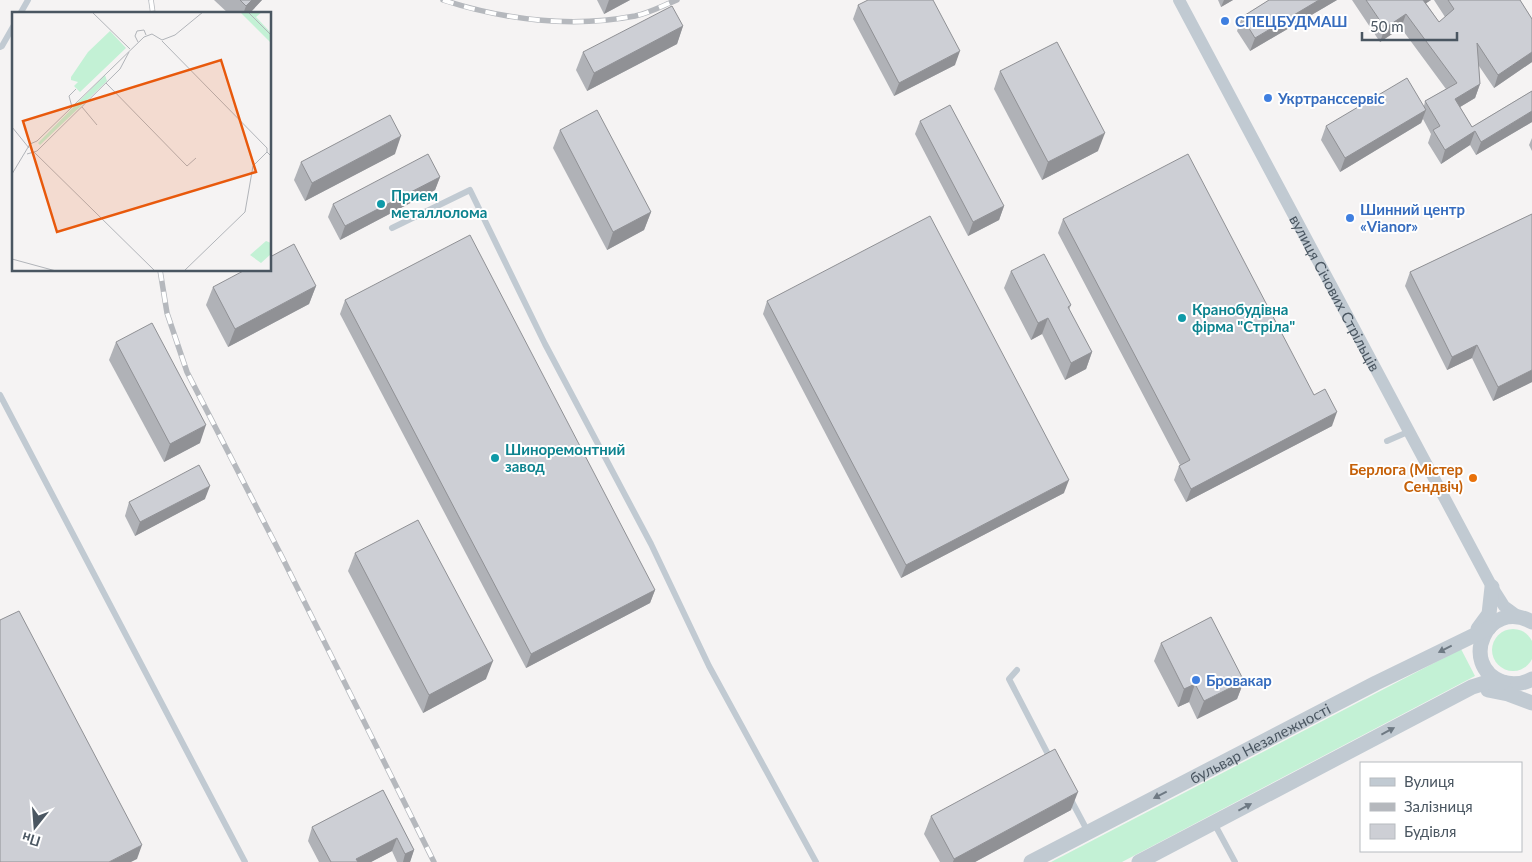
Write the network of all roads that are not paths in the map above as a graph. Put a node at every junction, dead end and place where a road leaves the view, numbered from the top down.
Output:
1 (28, 0) edge
2 (1179, 0) edge
3 (21, 12) edge
4 (12, 28) edge
5 (0, 47) edge
6 (392, 228) dead end
7 (0, 396) edge
8 (1410, 432) junction
9 (1387, 441) dead end
10 (1492, 587) junction
11 (1528, 620) edge
12 (1491, 626) junction
13 (1472, 635) junction
14 (1017, 670) dead end
15 (1532, 679) edge
16 (1506, 683) junction
17 (1467, 690) junction
18 (1532, 694) edge
19 (1532, 703) edge
20 (1053, 764) edge
21 (1066, 790) edge
22 (1214, 823) junction
23 (1088, 832) junction
24 (1149, 860) edge
25 (245, 862) edge
26 (816, 862) edge
27 (1030, 862) edge
28 (1235, 862) edge

1 - 3 lane
2 - 8 street, вулиця Січових Стрільців
4 - 5 lane
6 - 26 lane
7 - 25 lane
8 - 9 lane
8 - 10 street, вулиця Січових Стрільців
10 - 11 street, вулиця Січових Стрільців
10 - 12 street, вулиця Січових Стрільців
10 - 13 street
11 - 12 street, бульвар Незалежності
12 - 13 street, бульвар Незалежності
12 - 16 street
13 -> 23 street, бульвар Незалежності
14 - 20 lane
15 - 16 street
16 - 17 street
16 - 18 street
17 - 19 street
22 -> 17 street
21 - 23 lane
22 - 24 street
22 - 28 lane
23 - 27 street, бульвар Незалежності

